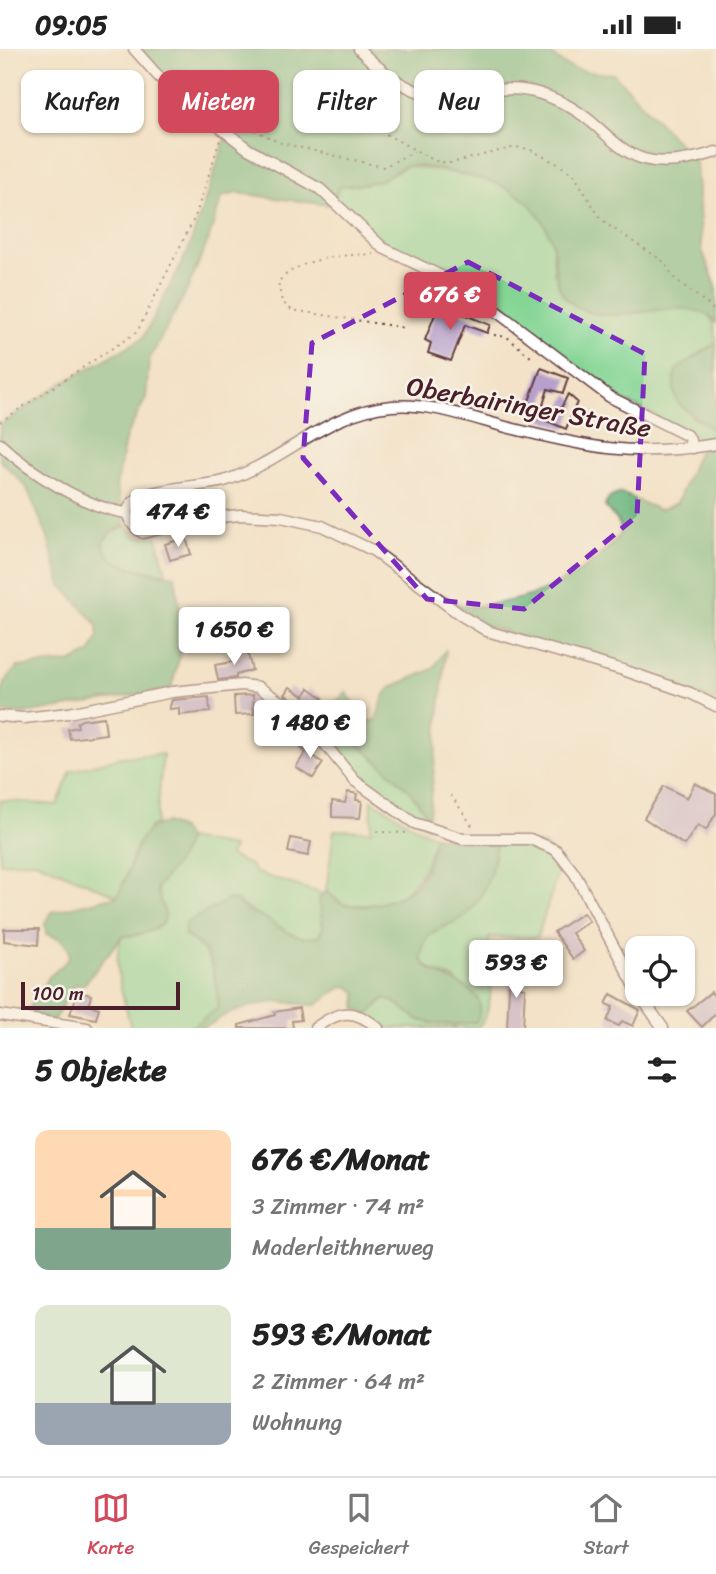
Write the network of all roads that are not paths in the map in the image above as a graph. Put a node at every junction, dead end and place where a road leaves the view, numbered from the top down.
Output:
1 (134, 49) edge
2 (359, 49) edge
3 (716, 152) edge
4 (0, 444) edge
5 (716, 444) edge
6 (693, 448) junction
7 (128, 513) junction
8 (716, 706) edge
9 (0, 716) edge
10 (625, 968) edge
11 (648, 1006) edge
12 (0, 1015) edge
13 (87, 1028) edge
14 (315, 1028) edge
15 (378, 1028) edge
16 (663, 1028) edge

1 - 6 street
2 - 3 street
4 - 7 street
5 - 6 street, Oberbairinger Straße
6 - 7 street, Oberbairinger Straße
7 - 8 street
9 - 10 street
11 - 16 street
12 - 13 street
14 - 15 street

